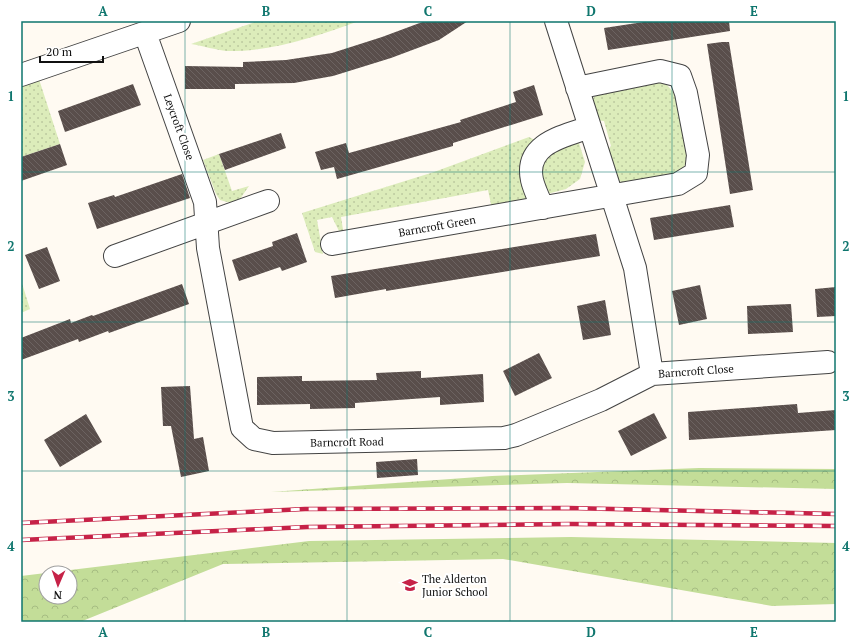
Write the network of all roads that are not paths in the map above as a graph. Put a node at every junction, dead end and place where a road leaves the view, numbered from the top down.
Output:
1 (179, 21) edge
2 (556, 21) edge
3 (145, 33) junction
4 (21, 75) edge
5 (577, 88) junction
6 (590, 127) junction
7 (611, 195) junction
8 (268, 201) dead end
9 (543, 208) junction
10 (207, 222) junction
11 (332, 244) dead end
12 (115, 256) dead end
13 (828, 362) dead end
14 (652, 374) junction

1 - 3 street
2 - 5 street, Barncroft Close
3 - 4 street
3 - 10 street, Leycroft Close
5 - 6 street, Barncroft Close
5 - 7 street
6 - 7 street, Barncroft Close
6 - 9 street
7 - 9 street, Barncroft Green
7 - 14 street, Barncroft Close
8 - 10 street
9 - 11 street, Barncroft Green
10 - 12 street
10 - 14 street, Barncroft Road
13 - 14 street, Barncroft Close

